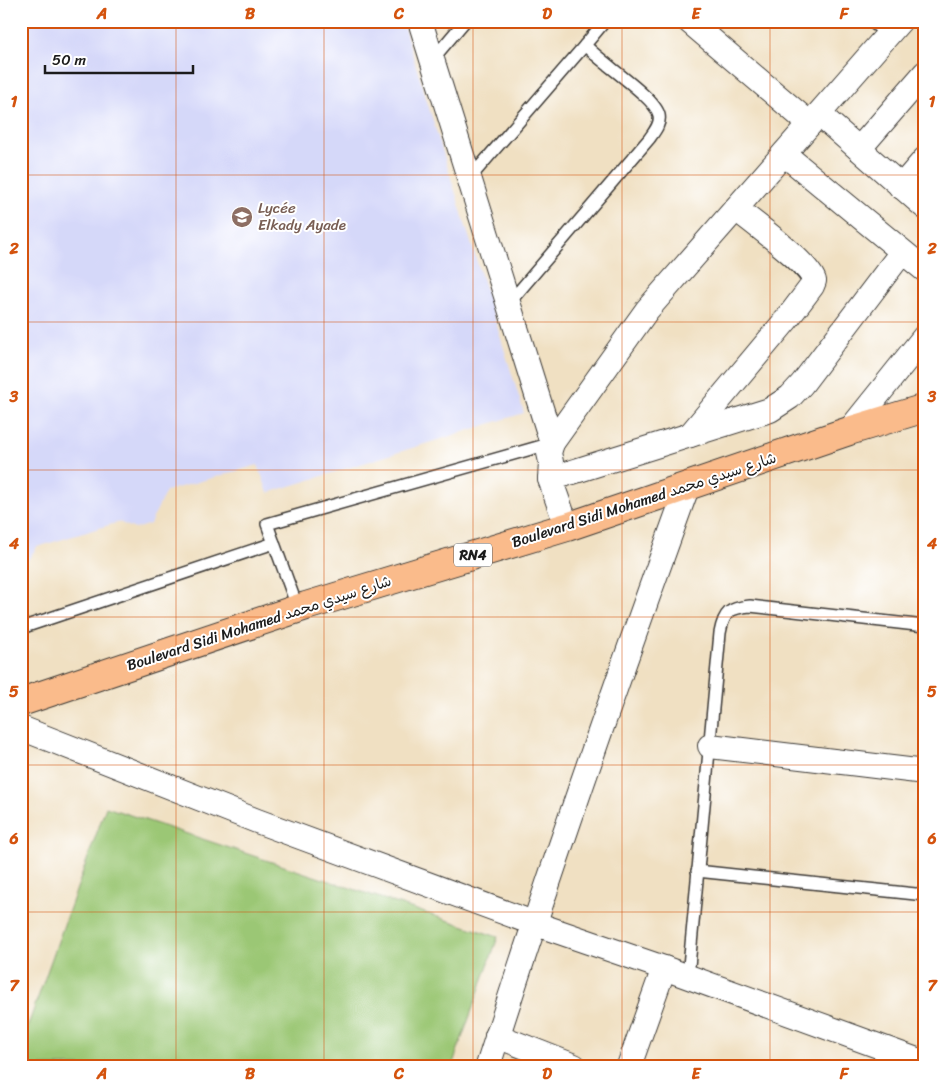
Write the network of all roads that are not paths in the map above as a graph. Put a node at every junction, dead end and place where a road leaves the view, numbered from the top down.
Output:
1 (420, 21) edge
2 (465, 21) edge
3 (605, 21) edge
4 (689, 21) edge
5 (886, 26) edge
6 (585, 45) junction
7 (432, 60) junction
8 (925, 74) edge
9 (814, 119) junction
10 (859, 149) junction
11 (784, 154) junction
12 (925, 159) edge
13 (470, 178) junction
14 (902, 187) junction
15 (925, 208) edge
16 (736, 209) junction
17 (902, 252) junction
18 (925, 270) edge
19 (509, 303) junction
20 (925, 336) edge
21 (925, 408) edge
22 (849, 432) junction
23 (690, 435) junction
24 (552, 442) junction
25 (550, 479) junction
26 (688, 485) junction
27 (567, 527) junction
28 (274, 543) junction
29 (298, 609) junction
30 (925, 626) edge
31 (21, 628) edge
32 (21, 702) edge
33 (21, 728) edge
34 (710, 746) junction
35 (925, 772) edge
36 (697, 871) junction
37 (925, 895) edge
38 (533, 923) junction
39 (664, 968) junction
40 (688, 977) junction
41 (497, 1036) junction
42 (925, 1063) edge
43 (488, 1066) edge
44 (574, 1066) edge
45 (629, 1066) edge

1 - 7 street
2 - 7 lane
3 - 6 lane
4 - 9 street
5 - 9 street
6 - 13 lane
6 - 19 lane
7 - 13 street
8 - 10 street
9 - 10 street
9 - 11 street
10 - 14 street
11 - 16 street
11 - 17 street
12 - 14 street
13 - 19 street
14 - 15 street
16 - 23 street
16 - 24 street
17 - 18 street
17 - 23 street
19 - 24 street
20 - 22 street
21 - 22 main road, Boulevard Sidi Mohamed شارع سيدي محمد / RN4
22 - 26 main road, Boulevard Sidi Mohamed شارع سيدي محمد / RN4
23 - 25 street
24 - 25 street
24 - 28 lane
25 - 27 street
26 - 27 main road, Boulevard Sidi Mohamed شارع سيدي محمد / RN4
26 - 38 street
27 - 29 main road, Boulevard Sidi Mohamed شارع سيدي محمد / RN4
28 - 29 lane
28 - 31 lane
29 - 32 main road, Boulevard Sidi Mohamed شارع سيدي محمد / RN4
30 - 34 lane
33 - 38 street
34 - 35 street
34 - 36 lane
36 - 37 lane
36 - 40 lane
38 - 39 street
38 - 41 street
39 - 40 street
39 - 45 street
40 - 42 street
41 - 43 street
41 - 44 street

